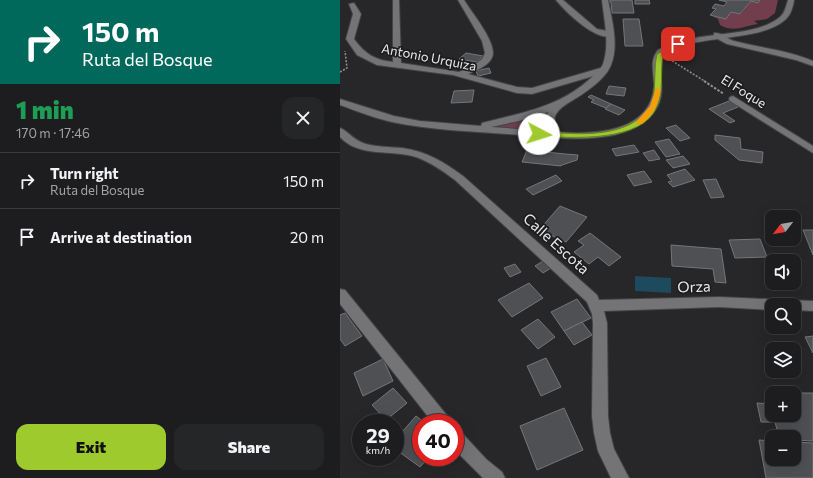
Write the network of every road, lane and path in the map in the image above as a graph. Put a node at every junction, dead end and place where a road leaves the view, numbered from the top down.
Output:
1 (396, 0) edge
2 (461, 0) edge
3 (559, 0) edge
4 (605, 0) edge
5 (791, 0) edge
6 (352, 4) dead end
7 (610, 34) junction
8 (717, 36) junction
9 (350, 39) junction
10 (660, 54) junction
11 (813, 64) edge
12 (397, 66) junction
13 (604, 70) junction
14 (340, 72) edge
15 (459, 74) junction
16 (733, 99) joint
17 (565, 101) junction
18 (340, 102) edge
19 (450, 127) junction
20 (340, 131) edge
21 (554, 135) junction
22 (813, 150) edge
23 (340, 294) edge
24 (765, 304) edge
25 (801, 305) edge
26 (596, 306) junction
27 (813, 306) edge
28 (436, 414) edge
29 (464, 448) edge
30 (496, 478) edge
31 (620, 478) edge

1 - 12 street
2 - 15 street
3 - 7 street
4 - 7 street
5 - 8 street
6 - 9 street
7 - 13 street
8 - 10 street
8 - 11 street
9 - 12 street, Antonio Urquiza
9 - 14 path
10 - 16 path, El Foque
10 - 21 street
12 - 15 street, Antonio Urquiza
13 - 15 street, Antonio Urquiza
13 - 17 street
16 - 22 street, El Foque
17 - 19 street
17 - 21 street
18 - 19 street
19 - 21 street
20 - 26 street, Calle Escota
23 - 28 street
24 - 26 street, Orza
25 - 27 street, Orza
26 - 31 street, Calle Escota
29 - 30 street

